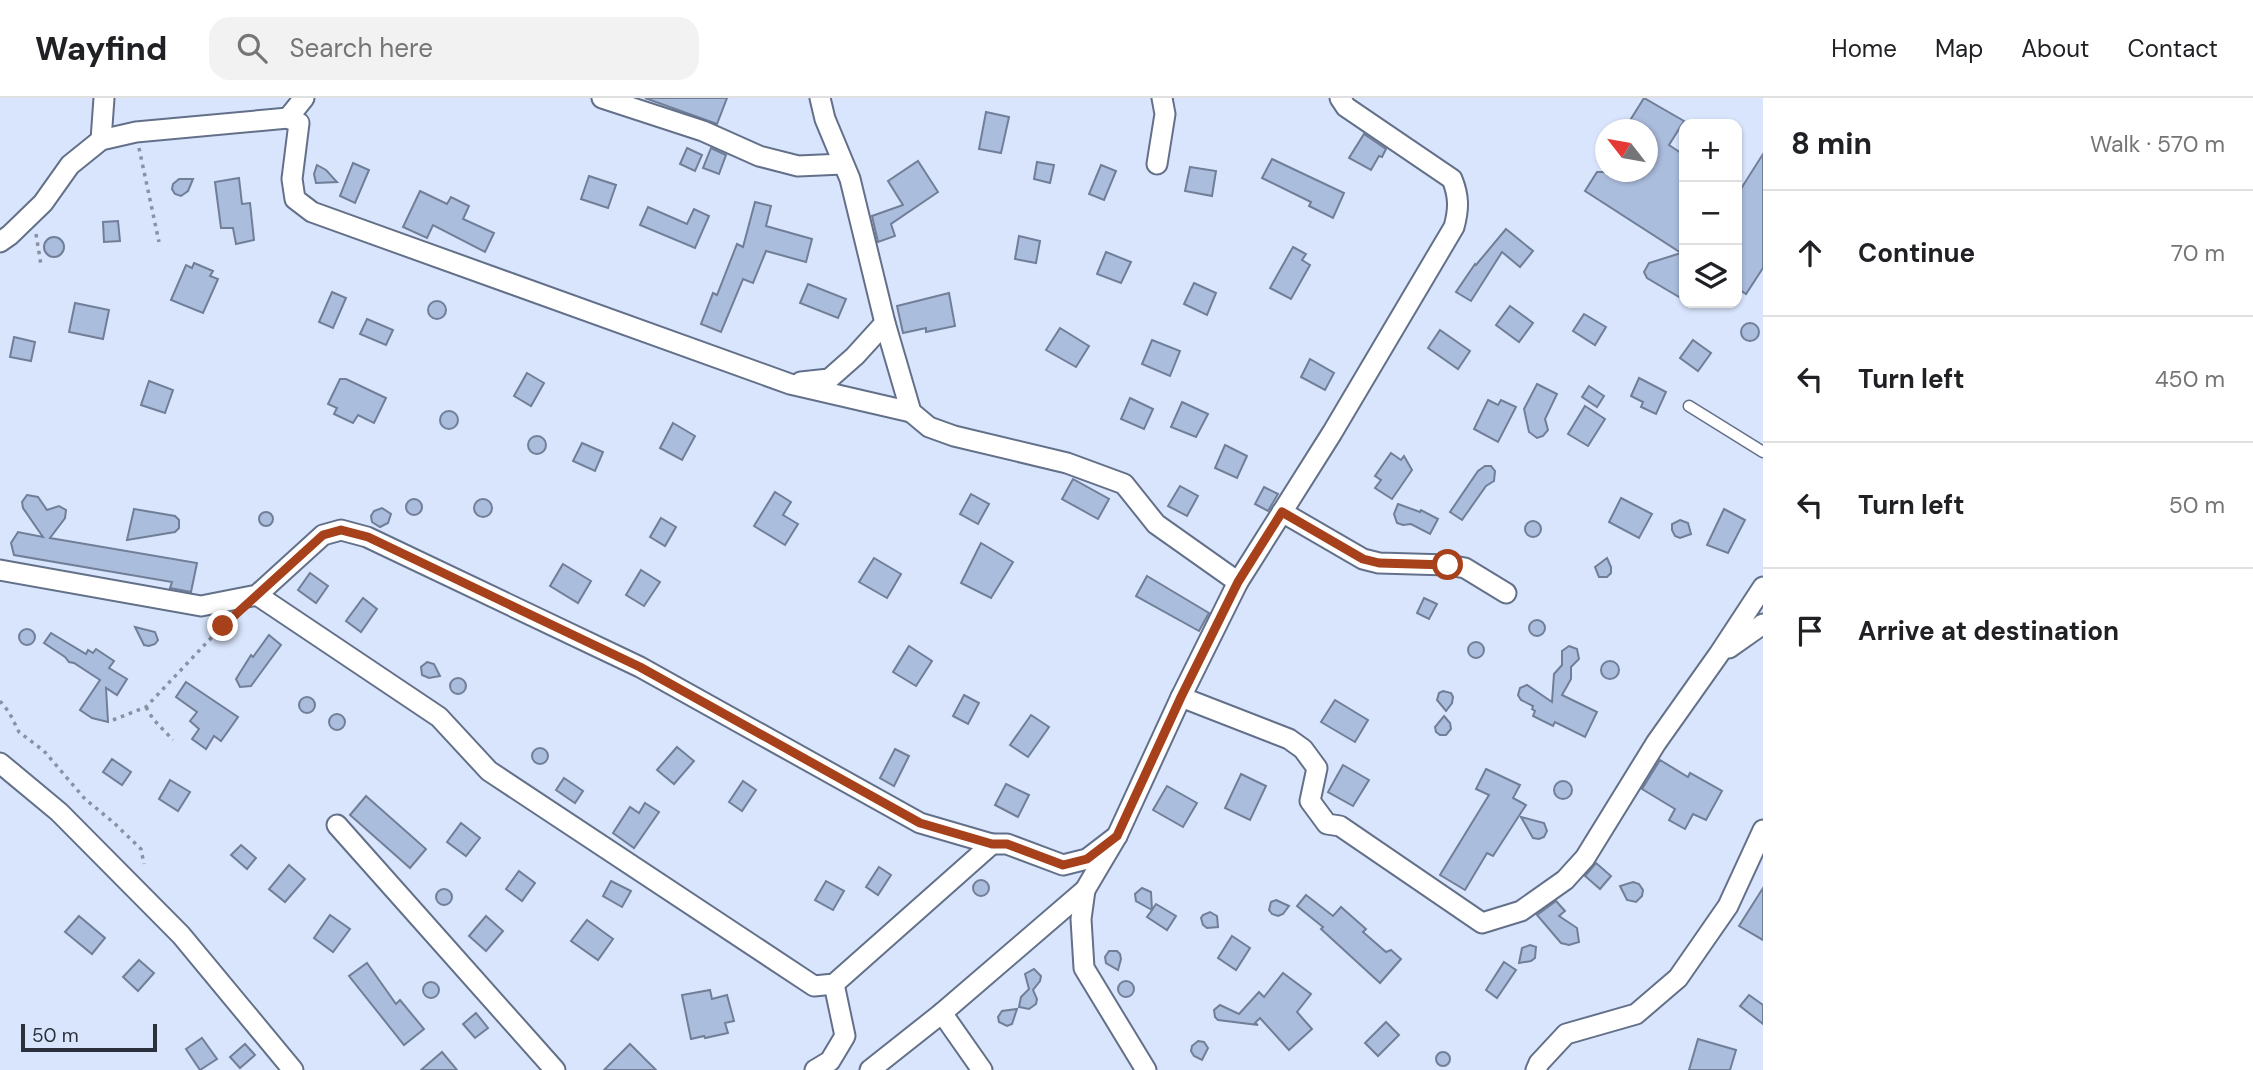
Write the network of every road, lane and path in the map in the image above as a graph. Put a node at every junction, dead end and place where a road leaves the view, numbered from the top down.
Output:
1 (104, 98) edge
2 (304, 98) edge
3 (601, 98) edge
4 (821, 98) edge
5 (1162, 98) edge
6 (1340, 98) edge
7 (288, 118) junction
8 (136, 132) junction
9 (101, 140) junction
10 (1157, 163) dead end
11 (843, 164) junction
12 (30, 216) junction
13 (0, 242) edge
14 (159, 242) dead end
15 (41, 265) dead end
16 (886, 323) junction
17 (790, 384) junction
18 (1689, 407) dead end
19 (911, 412) junction
20 (1763, 452) edge
21 (1282, 512) junction
22 (0, 570) edge
23 (1238, 582) junction
24 (1763, 587) edge
25 (1506, 593) dead end
26 (257, 596) junction
27 (230, 619) dead end
28 (1763, 624) edge
29 (1719, 654) junction
30 (1181, 697) junction
31 (0, 702) edge
32 (146, 707) junction
33 (113, 720) dead end
34 (173, 740) dead end
35 (0, 763) edge
36 (337, 825) dead end
37 (1763, 830) edge
38 (1117, 836) junction
39 (992, 844) junction
40 (144, 864) dead end
41 (1085, 890) junction
42 (834, 984) junction
43 (942, 1013) junction
44 (293, 1070) edge
45 (555, 1070) edge
46 (815, 1070) edge
47 (870, 1070) edge
48 (982, 1070) edge
49 (1146, 1070) edge
50 (1536, 1070) edge

1 - 9 street
2 - 7 street
3 - 11 street
4 - 11 street
5 - 10 street
6 - 21 street
7 - 8 street
7 - 17 street
8 - 9 street
8 - 14 path
9 - 12 street
11 - 16 street
12 - 13 street
12 - 15 path
16 - 17 street
16 - 19 street
17 - 19 street
18 - 20 lane
19 - 23 street
21 - 23 street
21 - 25 street
22 - 26 street
23 - 30 street
24 - 29 street
26 - 39 street
26 - 42 street
27 - 32 path
28 - 29 street
29 - 30 street
30 - 38 street
31 - 40 path
32 - 33 path
32 - 34 path
35 - 44 street
36 - 45 street
37 - 50 street
38 - 39 street
38 - 41 street
39 - 42 street
41 - 43 street
41 - 49 street
42 - 46 street
43 - 47 street
43 - 48 street

